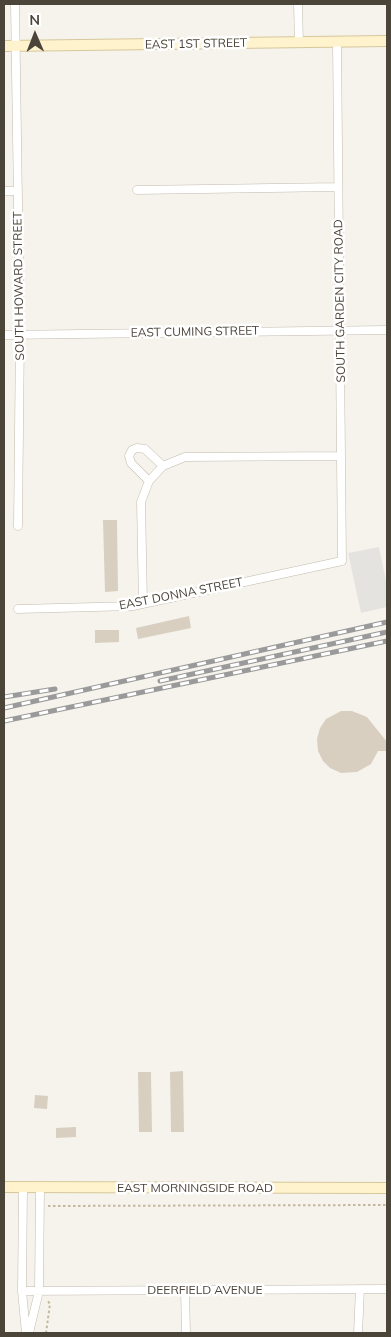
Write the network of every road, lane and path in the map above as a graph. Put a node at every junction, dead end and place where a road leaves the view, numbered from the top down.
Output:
1 (15, 4) edge
2 (298, 4) edge
3 (387, 41) edge
4 (337, 42) junction
5 (299, 43) junction
6 (4, 46) edge
7 (16, 46) junction
8 (338, 187) junction
9 (137, 190) dead end
10 (4, 191) edge
11 (18, 191) junction
12 (387, 330) edge
13 (340, 331) junction
14 (4, 334) edge
15 (20, 334) junction
16 (341, 456) junction
17 (163, 466) junction
18 (149, 481) junction
19 (18, 526) dead end
20 (342, 561) joint
21 (143, 604) junction
22 (18, 609) dead end
23 (4, 1187) edge
24 (23, 1187) junction
25 (40, 1187) junction
26 (387, 1188) edge
27 (387, 1205) edge
28 (48, 1215) dead end
29 (360, 1289) junction
30 (387, 1289) edge
31 (185, 1290) junction
32 (22, 1291) junction
33 (43, 1291) junction
34 (27, 1333) edge
35 (46, 1333) edge
36 (186, 1333) edge
37 (358, 1333) edge

1 - 7 street, SOUTH HOWARD STREET
2 - 5 street
3 - 4 street, EAST 1ST STREET
4 - 5 street, EAST 1ST STREET
4 - 8 street, SOUTH GARDEN CITY ROAD
5 - 7 street, EAST 1ST STREET
6 - 7 street, EAST 1ST STREET
7 - 11 street, SOUTH HOWARD STREET
8 - 9 street
8 - 13 street, SOUTH GARDEN CITY ROAD
10 - 11 street
11 - 15 street, SOUTH HOWARD STREET
12 - 13 street, EAST CUMING STREET
13 - 15 street, EAST CUMING STREET
13 - 16 street, SOUTH GARDEN CITY ROAD
14 - 15 street, EAST CUMING STREET
15 - 19 street, SOUTH HOWARD STREET
16 - 17 street
16 - 20 street, SOUTH GARDEN CITY ROAD
17 - 18 street
17 - 18 street
18 - 21 street
20 - 21 street, EAST DONNA STREET
21 - 22 street, EAST DONNA STREET
23 - 24 street, EAST MORNINGSIDE ROAD
24 - 25 street, EAST MORNINGSIDE ROAD
24 - 32 street
25 - 26 street, EAST MORNINGSIDE ROAD
25 - 33 street
27 - 28 path
29 - 30 street, DEERFIELD AVENUE
29 - 31 street, DEERFIELD AVENUE
29 - 37 street
31 - 33 street, DEERFIELD AVENUE
31 - 36 street
32 - 33 street, DEERFIELD AVENUE
32 - 34 street
33 - 34 street
33 - 35 path

